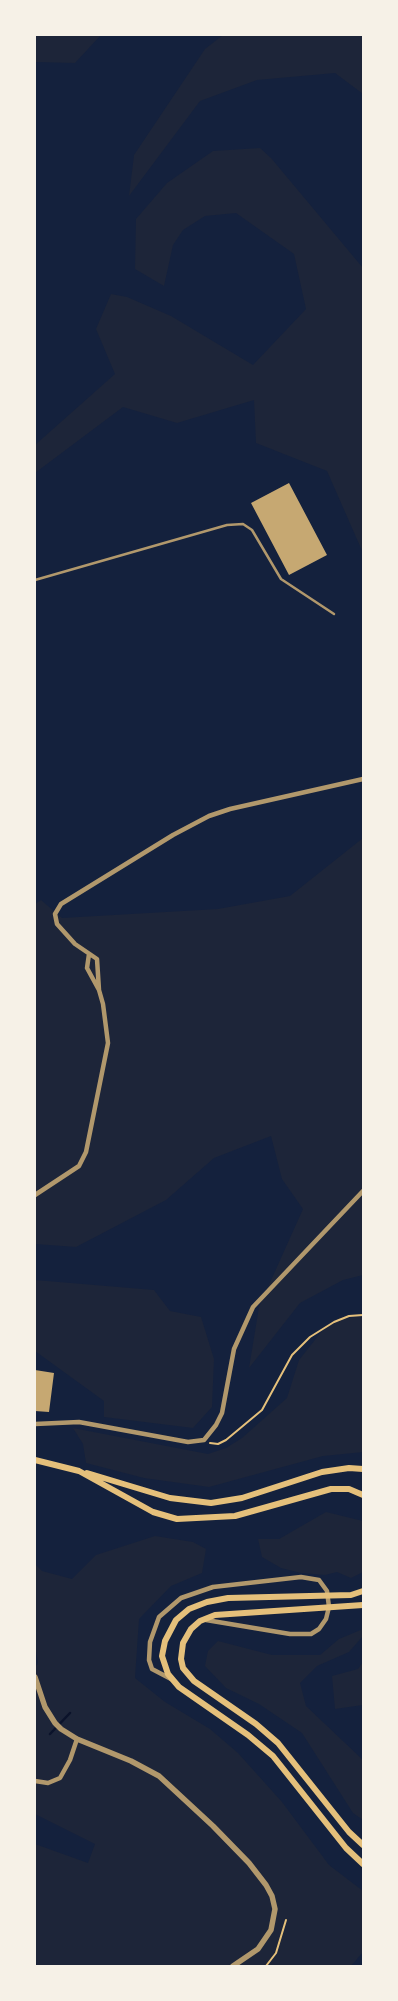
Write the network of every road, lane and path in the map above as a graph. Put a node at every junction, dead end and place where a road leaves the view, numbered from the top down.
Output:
1 (35, 580) edge
2 (334, 614) dead end
3 (363, 779) edge
4 (89, 954) junction
5 (99, 990) junction
6 (363, 1191) edge
7 (35, 1195) edge
8 (363, 1315) edge
9 (35, 1424) edge
10 (43, 1424) junction
11 (35, 1428) edge
12 (204, 1440) junction
13 (35, 1460) edge
14 (363, 1469) edge
15 (79, 1471) junction
16 (363, 1495) edge
17 (363, 1591) edge
18 (363, 1605) edge
19 (202, 1620) junction
20 (35, 1677) edge
21 (171, 1679) junction
22 (77, 1739) junction
23 (35, 1781) edge
24 (363, 1845) edge
25 (363, 1864) edge
26 (286, 1920) dead end
27 (233, 1966) edge
28 (266, 1966) edge

1 - 2 lane
3 - 4 street
4 - 5 street
4 - 5 street
5 - 7 street
6 - 12 street
8 - 12 path
9 - 10 street
10 - 11 street
10 - 12 street
13 - 15 main road
14 - 15 main road
15 - 16 main road
17 - 21 main road
18 - 19 main road
19 - 21 street
19 - 24 main road
20 - 22 street
21 - 25 main road
22 - 23 street
22 - 27 street
26 - 28 path

